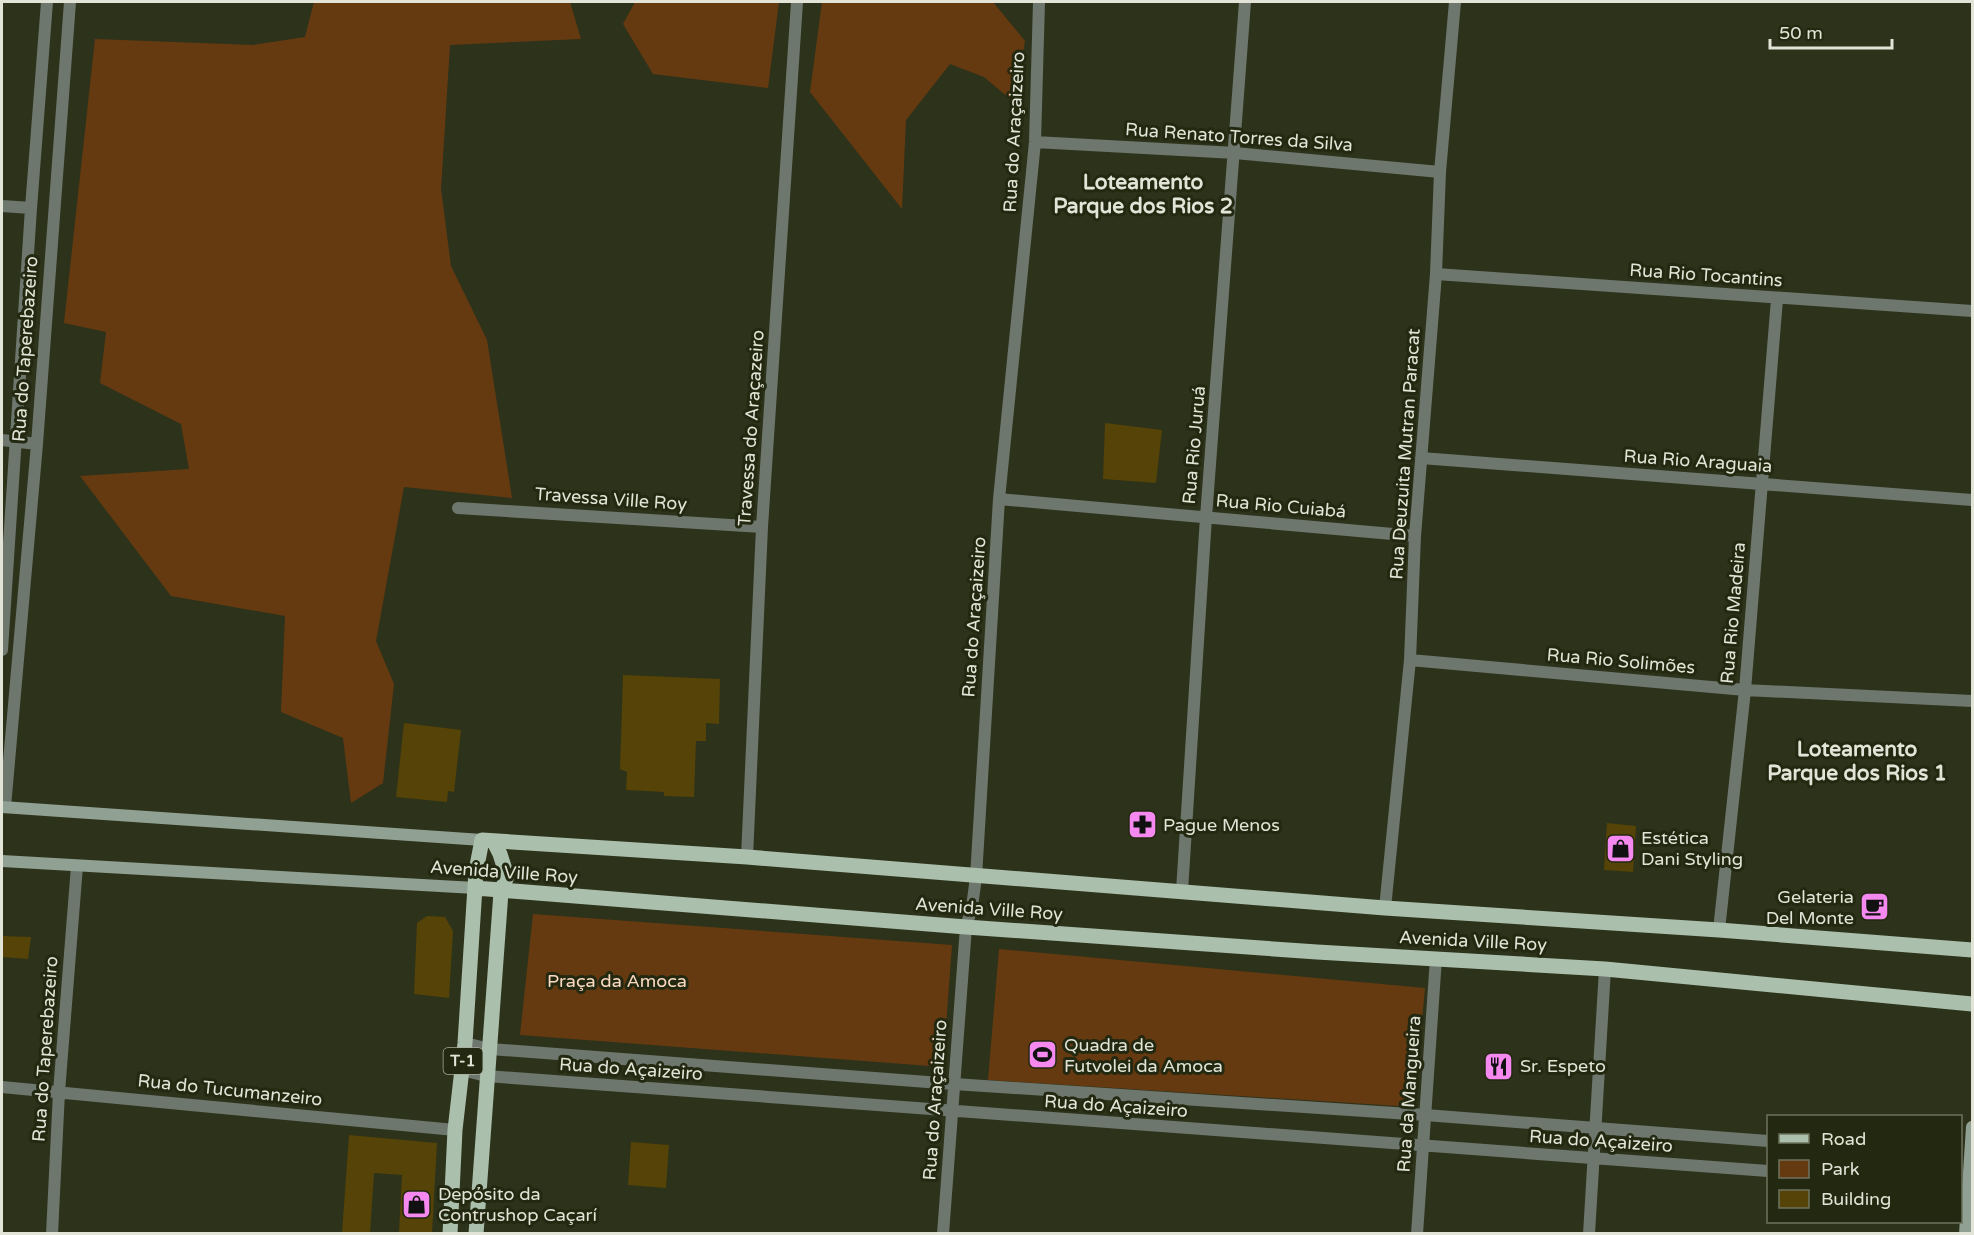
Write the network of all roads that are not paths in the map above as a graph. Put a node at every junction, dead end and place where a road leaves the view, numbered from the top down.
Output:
1 (47, 2) edge
2 (70, 2) edge
3 (797, 2) edge
4 (1039, 2) edge
5 (1245, 2) edge
6 (1455, 2) edge
7 (1035, 142) junction
8 (1235, 153) junction
9 (1440, 172) junction
10 (2, 206) edge
11 (31, 208) junction
12 (1436, 274) junction
13 (1777, 298) junction
14 (1972, 311) edge
15 (2, 440) edge
16 (16, 441) junction
17 (36, 444) junction
18 (1421, 458) junction
19 (1761, 484) junction
20 (999, 499) junction
21 (1972, 500) edge
22 (458, 508) dead end
23 (1206, 517) junction
24 (762, 527) junction
25 (1415, 536) junction
26 (2, 650) edge
27 (1410, 660) junction
28 (2, 678) edge
29 (15, 679) junction
30 (1745, 690) junction
31 (1972, 701) edge
32 (3, 807) edge
33 (488, 841) junction
34 (747, 857) junction
35 (2, 861) edge
36 (77, 866) junction
37 (976, 877) junction
38 (475, 888) junction
39 (1182, 891) junction
40 (501, 892) junction
41 (1385, 908) junction
42 (966, 927) junction
43 (1719, 930) junction
44 (1972, 950) edge
45 (1436, 958) junction
46 (1605, 969) junction
47 (1972, 1004) edge
48 (465, 1043) junction
49 (490, 1049) junction
50 (462, 1070) junction
51 (486, 1076) junction
52 (954, 1084) junction
53 (2, 1087) edge
54 (59, 1092) junction
55 (952, 1112) junction
56 (1425, 1115) junction
57 (1972, 1127) edge
58 (1595, 1128) junction
59 (455, 1130) junction
60 (1767, 1142) edge
61 (1423, 1145) junction
62 (1965, 1156) edge
63 (1593, 1159) junction
64 (1767, 1171) edge
65 (1965, 1185) edge
66 (52, 1233) edge
67 (450, 1233) edge
68 (476, 1233) edge
69 (943, 1233) edge
70 (1417, 1233) edge
71 (1589, 1233) edge
72 (1965, 1233) edge

1 - 11 street, Rua do Taperebazeiro
2 - 17 street, Rua do Taperebazeiro
3 - 24 street, Travessa do Araçazeiro
4 - 7 street, Rua do Araçaizeiro
5 - 8 street, Rua Rio Juruá
6 - 9 street, Rua Deuzuita Mutran Paracat
7 - 8 street, Rua Renato Torres da Silva
7 - 20 street, Rua do Araçaizeiro
8 - 9 street, Rua Renato Torres da Silva
8 - 23 street, Rua Rio Juruá
9 - 12 street, Rua Deuzuita Mutran Paracat
10 - 11 street
11 - 16 street, Rua do Taperebazeiro
12 - 13 street, Rua Rio Tocantins
12 - 18 street, Rua Deuzuita Mutran Paracat
13 - 14 street, Rua Rio Tocantins
13 - 19 street, Rua Rio Madeira
15 - 16 street
16 - 17 street
16 - 26 street, Rua do Taperebazeiro
17 - 29 street, Rua do Taperebazeiro
18 - 19 street, Rua Rio Araguaia
18 - 25 street, Rua Deuzuita Mutran Paracat
19 - 21 street, Rua Rio Araguaia
19 - 30 street, Rua Rio Madeira
20 - 23 street, Rua Rio Cuiabá
20 - 37 street, Rua do Araçaizeiro
22 - 24 street, Travessa Ville Roy
23 - 25 street, Rua Rio Cuiabá
23 - 39 street, Rua Rio Juruá
24 - 34 street, Travessa do Araçazeiro
25 - 27 street, Rua Deuzuita Mutran Paracat
27 - 30 street, Rua Rio Solimões
27 - 41 street, Rua Deuzuita Mutran Paracat
28 - 29 street
29 - 32 street, Rua do Taperebazeiro
30 - 31 street, Rua Rio Solimões
30 - 43 street, Rua Rio Madeira
32 - 33 main road, Avenida Ville Roy
33 - 34 main road, Avenida Ville Roy
33 - 38 main road
33 - 40 main road
34 - 37 main road, Avenida Ville Roy
35 - 36 main road, Avenida Ville Roy
36 - 38 main road, Avenida Ville Roy
36 - 54 street, Rua do Taperebazeiro
37 - 39 main road, Avenida Ville Roy
37 - 42 street, Rua do Araçaizeiro
38 - 40 main road, Avenida Ville Roy
38 - 48 main road, T-1
39 - 41 main road, Avenida Ville Roy
40 - 42 main road, Avenida Ville Roy
40 - 49 main road, T-1
41 - 43 main road, Avenida Ville Roy
42 - 45 main road, Avenida Ville Roy
42 - 52 street, Rua do Araçaizeiro
43 - 44 main road, Avenida Ville Roy
45 - 46 main road, Avenida Ville Roy
45 - 56 street, Rua da Mangueira
46 - 47 main road, Avenida Ville Roy
46 - 58 street
48 - 49 street, Rua do Açaizeiro
48 - 50 main road, T-1
49 - 51 main road, T-1
49 - 52 street, Rua do Açaizeiro
50 - 51 street, Rua do Açaizeiro
50 - 59 main road, T-1
51 - 55 street, Rua do Açaizeiro
51 - 68 main road, T-1
52 - 55 street, Rua do Araçaizeiro
52 - 56 street, Rua do Açaizeiro
53 - 54 street, Rua do Tucumanzeiro
54 - 59 street, Rua do Tucumanzeiro
54 - 66 street, Rua do Taperebazeiro
55 - 61 street, Rua do Açaizeiro
55 - 69 street, Rua do Araçaizeiro
56 - 58 street, Rua do Açaizeiro
56 - 61 street, Rua da Mangueira
57 - 62 main road
58 - 60 street, Rua do Açaizeiro
58 - 63 street
59 - 67 main road, T-1
61 - 63 street, Rua do Açaizeiro
61 - 70 street, Rua da Mangueira
62 - 65 main road
63 - 64 street, Rua do Açaizeiro
63 - 71 street
65 - 72 main road

